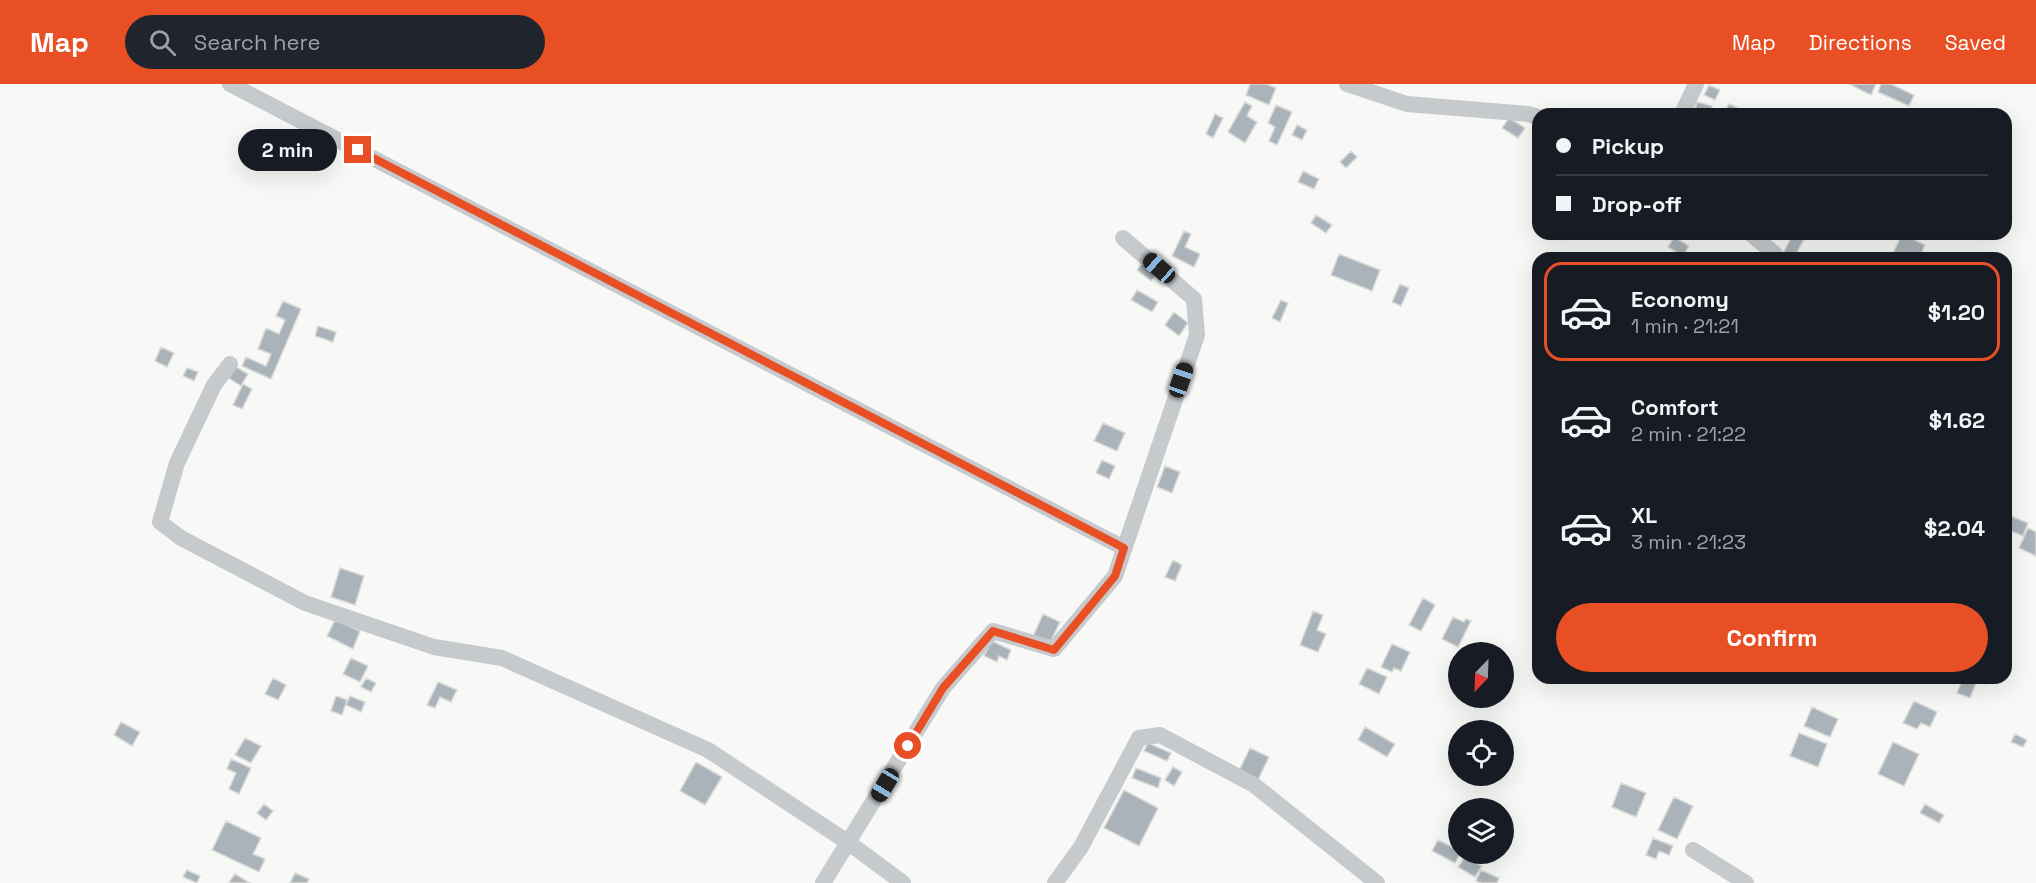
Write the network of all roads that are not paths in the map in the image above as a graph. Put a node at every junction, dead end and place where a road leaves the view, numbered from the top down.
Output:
1 (230, 84) edge
2 (1347, 84) edge
3 (1696, 84) edge
4 (1685, 108) edge
5 (1532, 115) edge
6 (1123, 238) dead end
7 (1758, 240) edge
8 (1773, 252) edge
9 (230, 364) dead end
10 (1124, 548) junction
11 (849, 843) junction
12 (1693, 850) dead end
13 (823, 883) edge
14 (903, 883) edge
15 (1055, 883) edge
16 (1377, 883) edge
17 (1746, 883) edge

1 - 10 street
2 - 5 street
3 - 4 street
6 - 10 street
7 - 8 street
9 - 11 street
10 - 11 street
11 - 13 street
11 - 14 street
12 - 17 street
15 - 16 street

